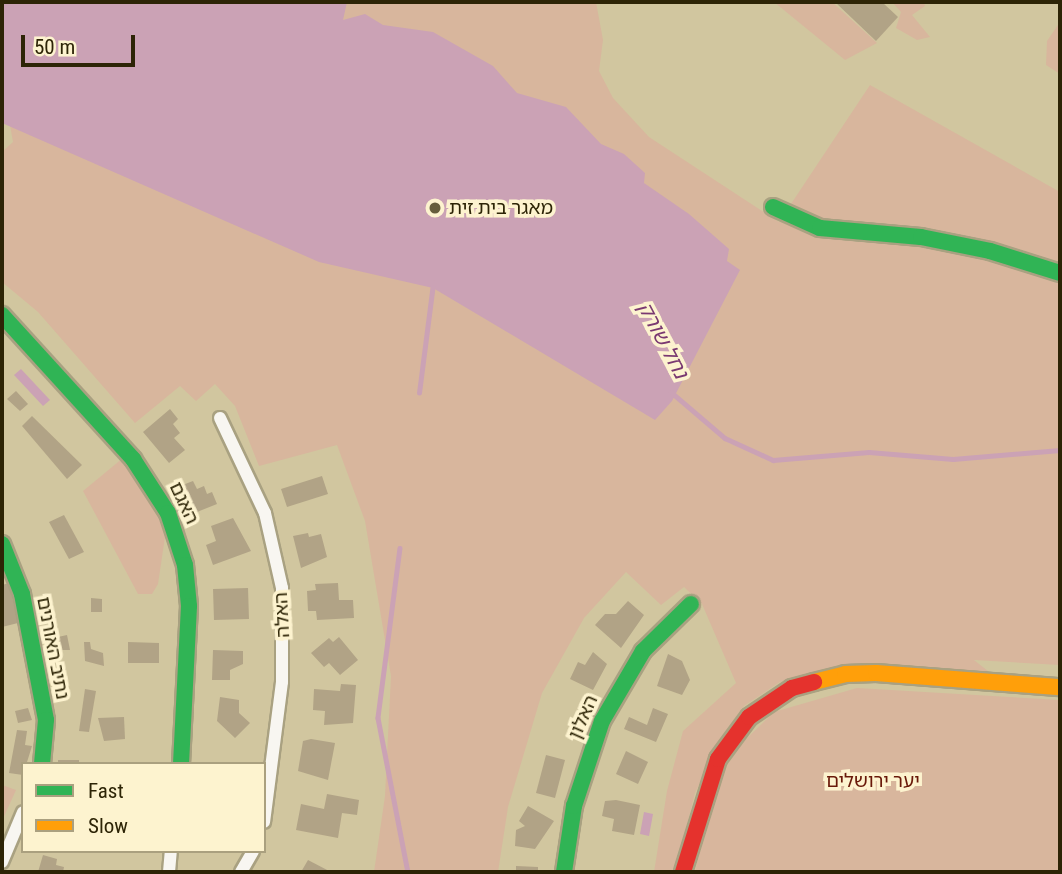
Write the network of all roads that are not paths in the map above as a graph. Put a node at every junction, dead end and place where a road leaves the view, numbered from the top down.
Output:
1 (773, 207) dead end
2 (1060, 273) edge
3 (2, 315) edge
4 (219, 418) dead end
5 (2, 544) edge
6 (691, 604) dead end
7 (1060, 687) edge
8 (42, 762) edge
9 (181, 762) edge
10 (266, 807) edge
11 (21, 817) edge
12 (171, 853) edge
13 (252, 853) edge
14 (2, 862) edge
15 (169, 872) edge
16 (241, 872) edge
17 (564, 872) edge
18 (683, 872) edge

1 - 2 street
3 - 9 street, האגם
4 - 10 street, האלה
5 - 8 street, נתיב האורנים
6 - 17 street, האלון
7 - 18 street
11 - 14 street
12 - 15 street
13 - 16 street

